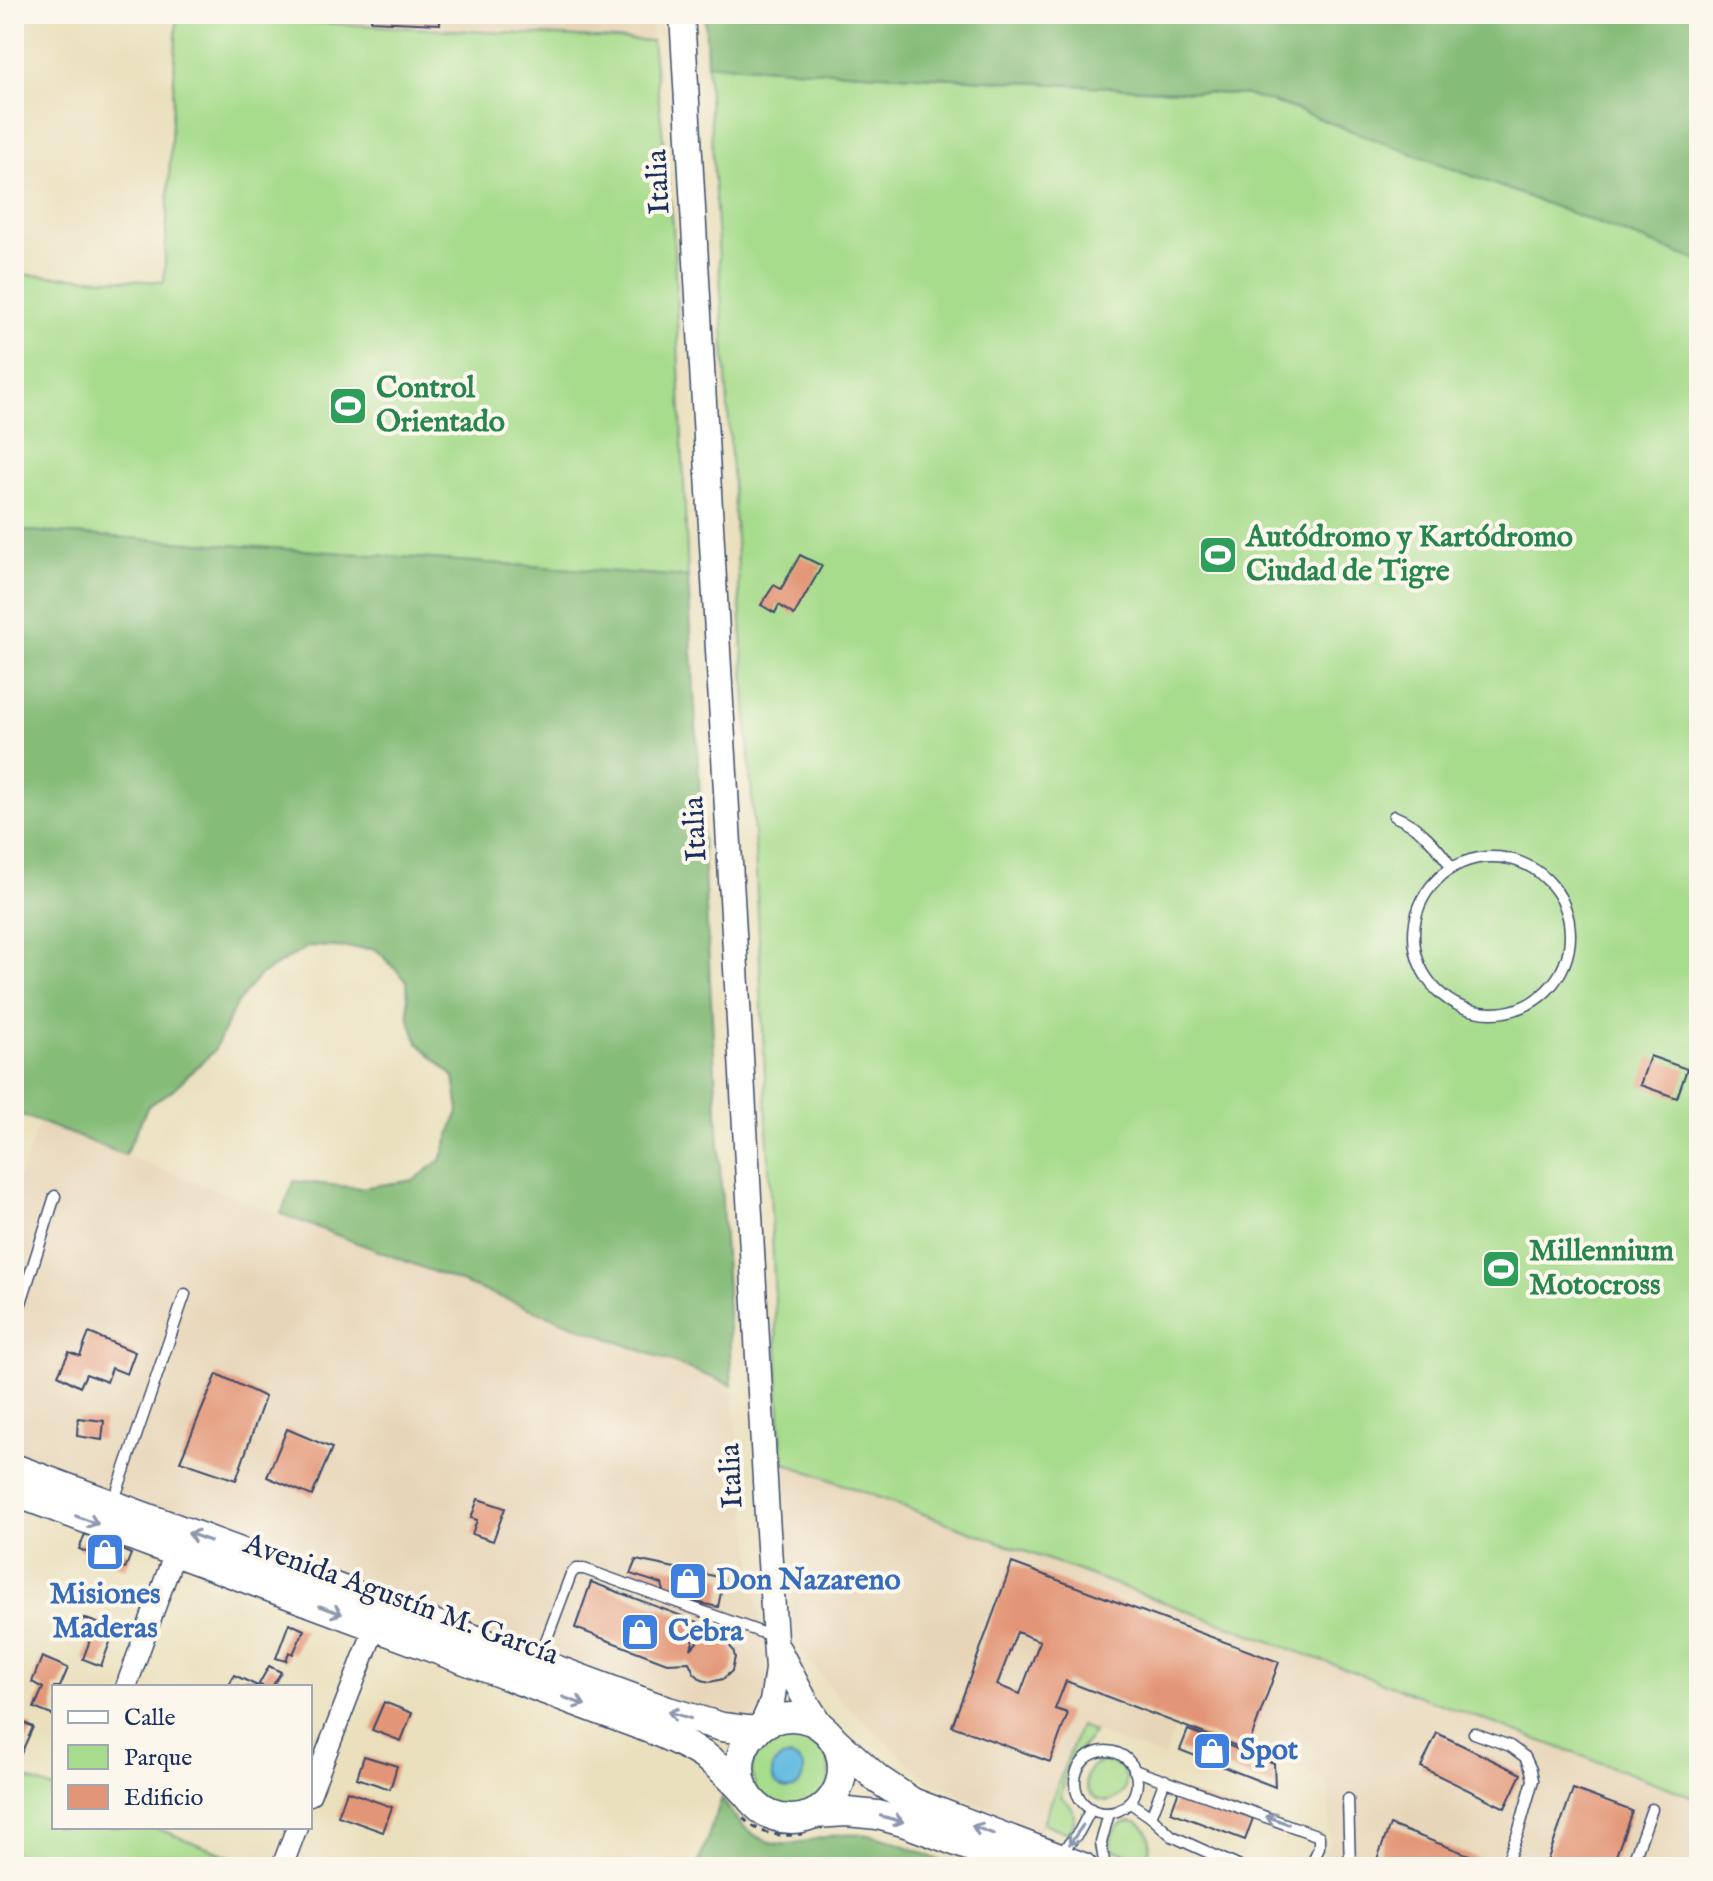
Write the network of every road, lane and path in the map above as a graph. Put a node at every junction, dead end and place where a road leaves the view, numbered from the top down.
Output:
1 (682, 14) edge
2 (1394, 816) dead end
3 (1452, 868) junction
4 (55, 1196) dead end
5 (185, 1294) dead end
6 (14, 1325) edge
7 (14, 1468) edge
8 (14, 1492) edge
9 (113, 1505) junction
10 (175, 1552) junction
11 (375, 1627) junction
12 (774, 1639) junction
13 (538, 1662) junction
14 (127, 1685) edge
15 (758, 1729) junction
16 (828, 1733) junction
17 (1474, 1733) dead end
18 (1134, 1770) junction
19 (1165, 1780) junction
20 (312, 1790) edge
21 (748, 1796) junction
22 (1348, 1799) dead end
23 (1129, 1802) junction
24 (1091, 1809) junction
25 (1652, 1809) dead end
26 (1109, 1813) junction
27 (815, 1814) junction
28 (1151, 1817) junction
29 (296, 1829) edge
30 (1070, 1862) edge
31 (282, 1867) edge
32 (1024, 1867) edge
33 (1105, 1867) edge
34 (1240, 1867) edge
35 (1311, 1867) edge
36 (1350, 1867) edge
37 (1505, 1867) edge
38 (1631, 1867) edge

1 - 12 street, Italia
2 - 3 lane
3 - 3 lane
4 - 6 lane
5 - 9 lane
7 - 9 main road, Avenida Agustín M. García
8 -> 10 main road, Avenida Agustín M. García
13 -> 9 main road, Avenida Agustín M. García
10 -> 11 main road, Avenida Agustín M. García
10 - 14 street
11 - 20 street
11 -> 21 main road, Avenida Agustín M. García
12 - 13 lane
12 - 15 street, Italia
12 - 16 street, Italia
15 -> 13 main road, Avenida Agustín M. García
15 - 16 main road
15 - 21 main road
16 - 27 main road
30 -> 16 main road
17 - 37 lane
18 - 19 lane
18 - 23 lane
18 - 24 lane
19 - 28 lane
35 -> 19 lane
21 - 27 main road
22 - 36 lane
23 - 26 lane
23 - 28 lane
24 - 26 lane
24 -> 30 lane
25 - 38 lane
26 - 33 lane
27 -> 32 main road
28 - 34 lane
29 - 31 street

